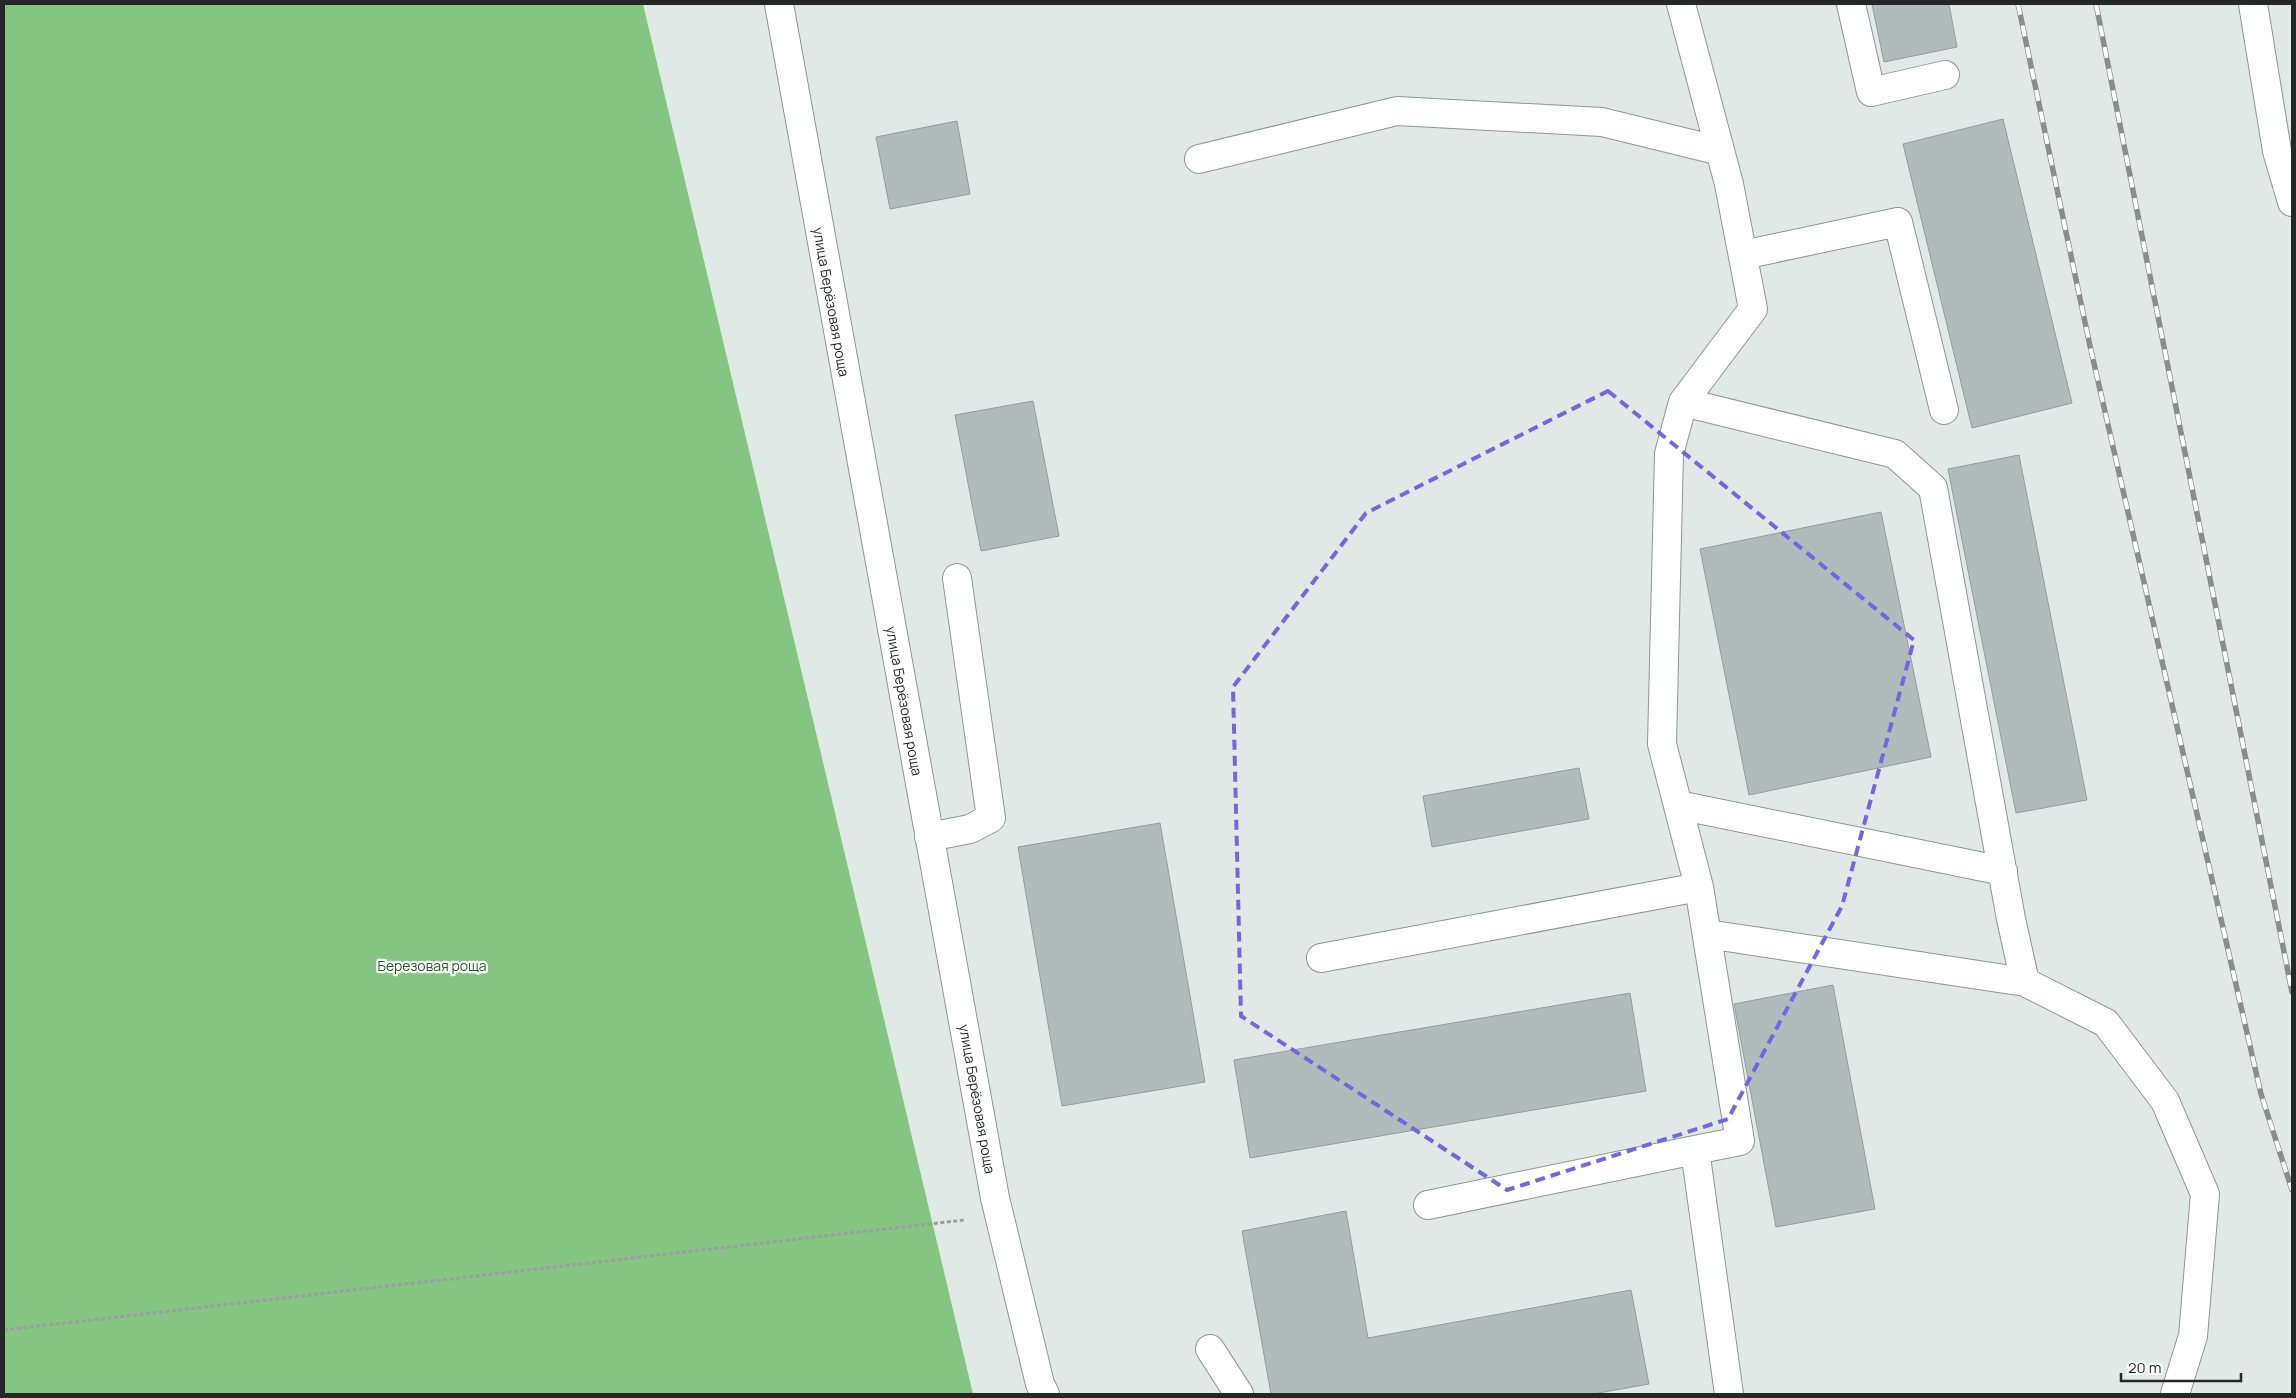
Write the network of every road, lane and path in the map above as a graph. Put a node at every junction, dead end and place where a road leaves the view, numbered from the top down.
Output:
1 (779, 4) edge
2 (1680, 4) edge
3 (1851, 4) edge
4 (2253, 4) edge
5 (1945, 75) dead end
6 (1720, 151) junction
7 (1199, 160) dead end
8 (2292, 202) edge
9 (1743, 255) junction
10 (1683, 402) junction
11 (1944, 410) dead end
12 (957, 578) dead end
13 (1678, 805) junction
14 (929, 837) junction
15 (2003, 871) junction
16 (1700, 887) junction
17 (1707, 934) junction
18 (1321, 958) dead end
19 (2025, 982) junction
20 (1695, 1150) junction
21 (1428, 1205) dead end
22 (999, 1216) junction
23 (4, 1330) edge
24 (1210, 1349) dead end
25 (1045, 1394) edge
26 (1238, 1394) edge
27 (1729, 1394) edge
28 (2175, 1394) edge

1 - 14 street, улица Берёзовая роща
2 - 6 street
3 - 5 street
4 - 8 street
6 - 7 street
6 - 9 street
9 - 10 street
9 - 11 street
10 - 13 street
10 - 15 street
12 - 14 street
13 - 15 street
13 - 16 street
14 - 22 street, улица Берёзовая роща
15 - 19 street
16 - 17 street
16 - 18 street
17 - 19 street
17 - 20 street
19 - 28 street
20 - 21 street
20 - 27 street
22 - 23 path
22 - 25 street, улица Берёзовая роща
24 - 26 street

